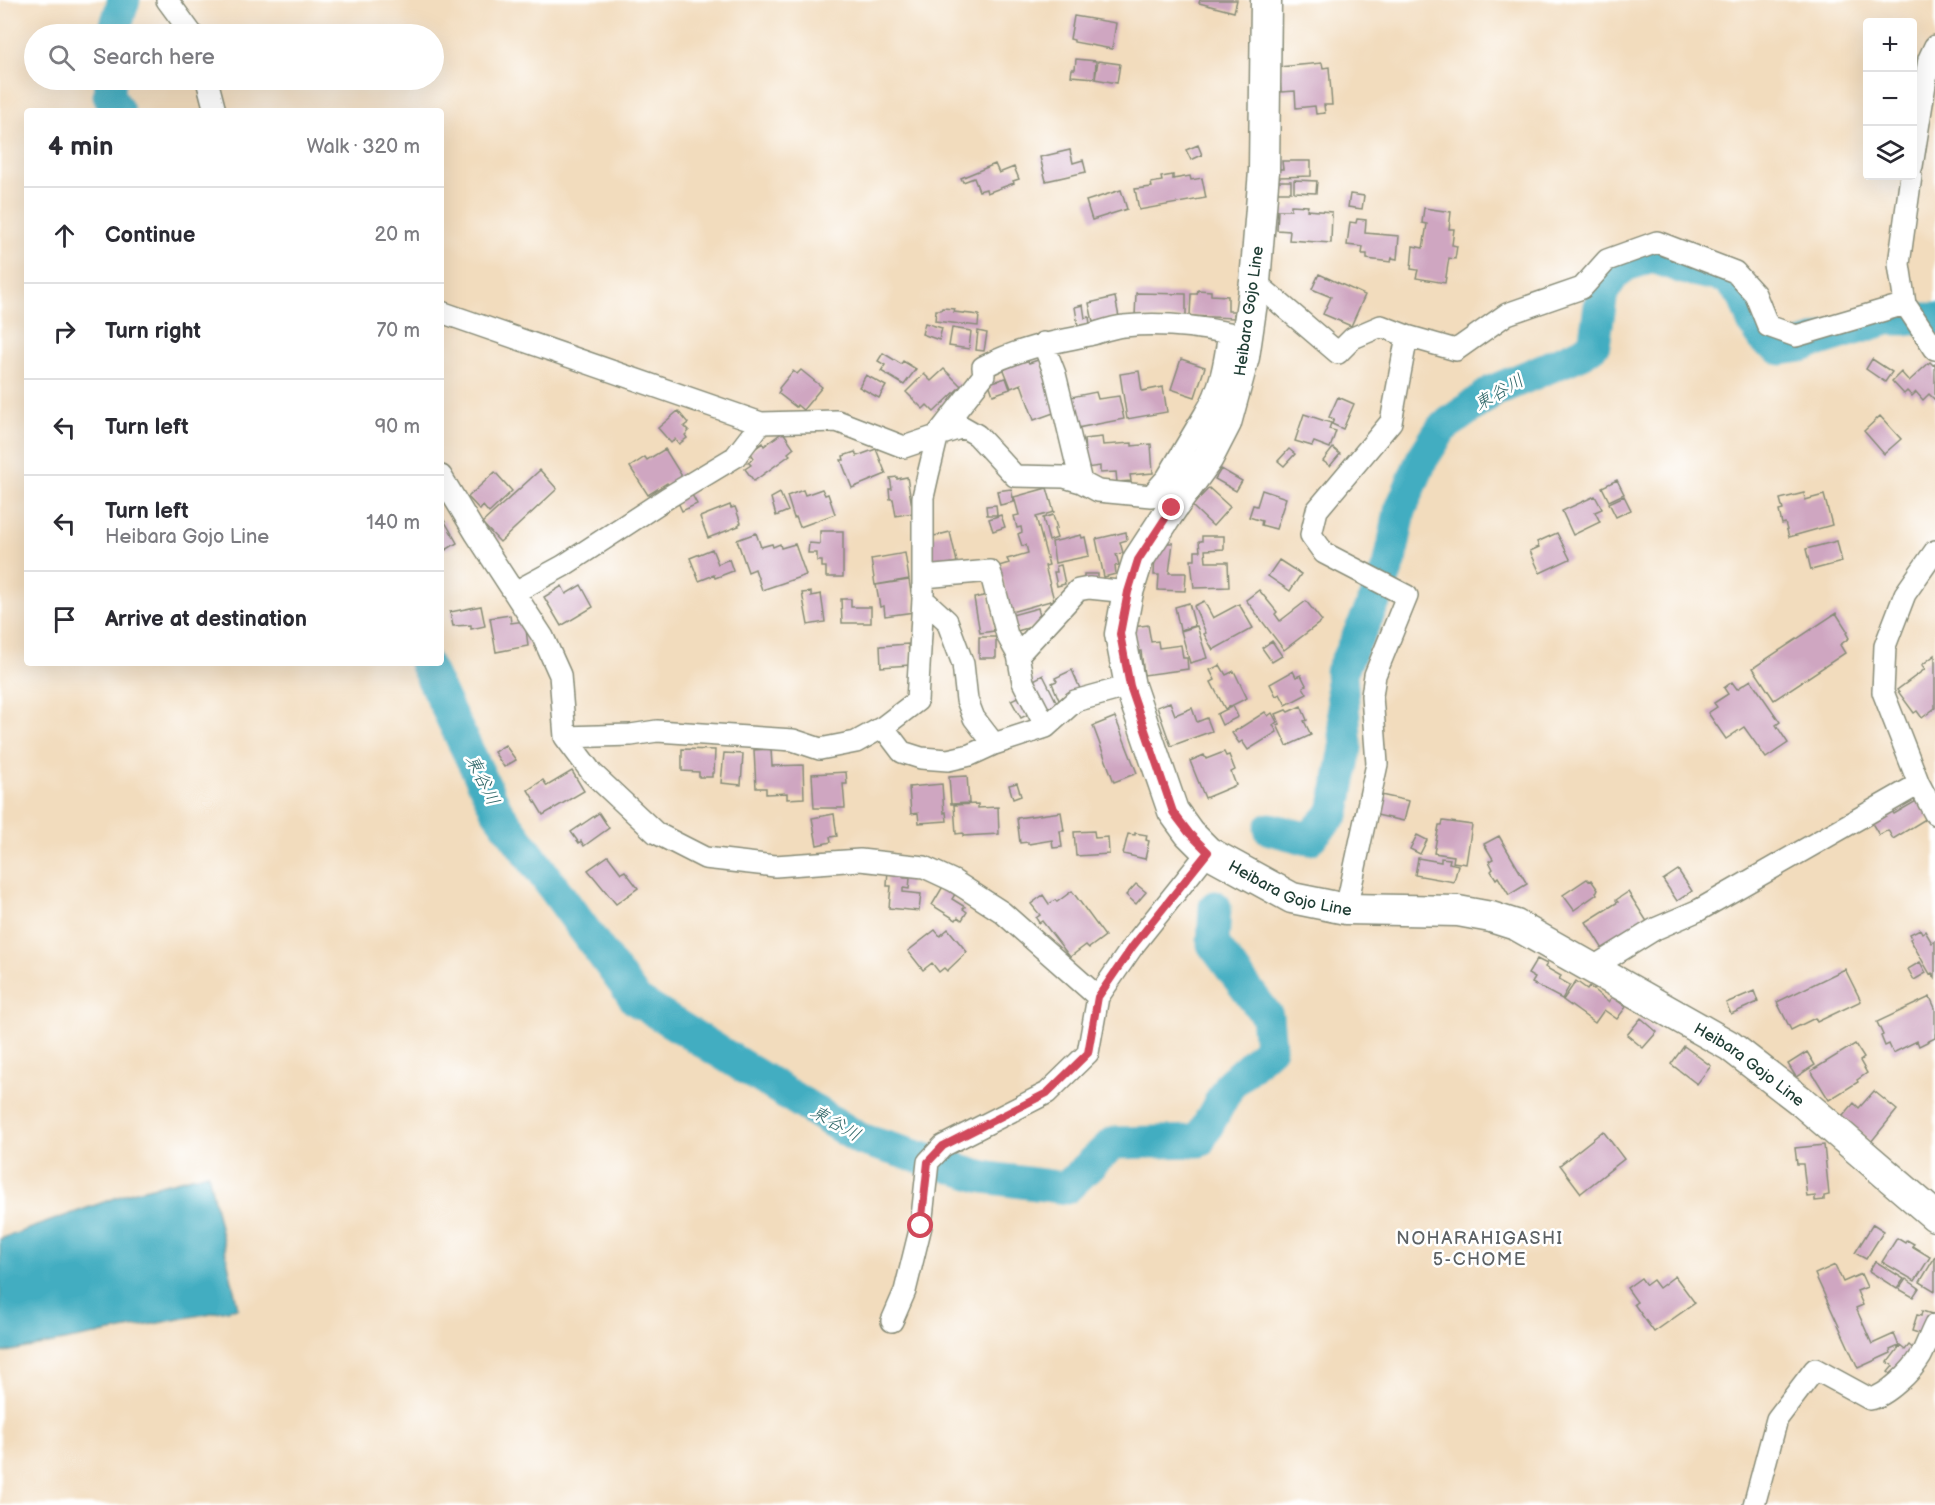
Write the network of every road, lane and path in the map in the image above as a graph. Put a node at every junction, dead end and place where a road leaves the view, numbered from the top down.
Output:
1 (167, 0) edge
2 (1266, 0) edge
3 (185, 24) edge
4 (1935, 46) edge
5 (210, 90) edge
6 (214, 108) edge
7 (1917, 135) edge
8 (1910, 180) edge
9 (1255, 282) junction
10 (1905, 304) junction
11 (444, 313) edge
12 (1407, 336) junction
13 (1933, 342) edge
14 (1043, 344) junction
15 (1215, 419) junction
16 (761, 423) junction
17 (938, 434) junction
18 (444, 481) edge
19 (1082, 482) junction
20 (1935, 551) edge
21 (924, 577) junction
22 (515, 592) junction
23 (1128, 592) junction
24 (923, 599) junction
25 (1018, 655) junction
26 (1130, 686) junction
27 (883, 727) junction
28 (1046, 727) junction
29 (565, 737) junction
30 (994, 744) junction
31 (1920, 784) junction
32 (1935, 814) edge
33 (1208, 852) junction
34 (1346, 909) junction
35 (1592, 968) junction
36 (1098, 997) junction
37 (1935, 1216) edge
38 (892, 1321) dead end
39 (1935, 1325) edge
40 (1754, 1505) edge

1 - 3 street
2 - 9 main road, Heibara Gojo Line
4 - 7 street
5 - 6 street
8 - 10 street
9 - 12 street
9 - 15 main road, Heibara Gojo Line
10 - 12 street
10 - 13 street
11 - 16 street
12 - 34 street
14 - 15 street
14 - 17 street
14 - 19 street
15 - 19 street
15 - 23 main road, Heibara Gojo Line
16 - 17 street
16 - 22 street
17 - 19 street
17 - 21 street
18 - 22 street
20 - 31 street
21 - 24 street
21 - 25 street
22 - 29 street
23 - 25 street
23 - 26 main road, Heibara Gojo Line
24 - 27 street
24 - 30 street
25 - 28 street
26 - 28 street
26 - 33 main road, Heibara Gojo Line
27 - 29 street
27 - 30 street
28 - 30 street
29 - 36 street
31 - 32 street
31 - 35 street
33 - 34 main road, Heibara Gojo Line
33 - 36 street
34 - 35 main road, Heibara Gojo Line
35 - 37 main road, Heibara Gojo Line
36 - 38 street
39 - 40 street

